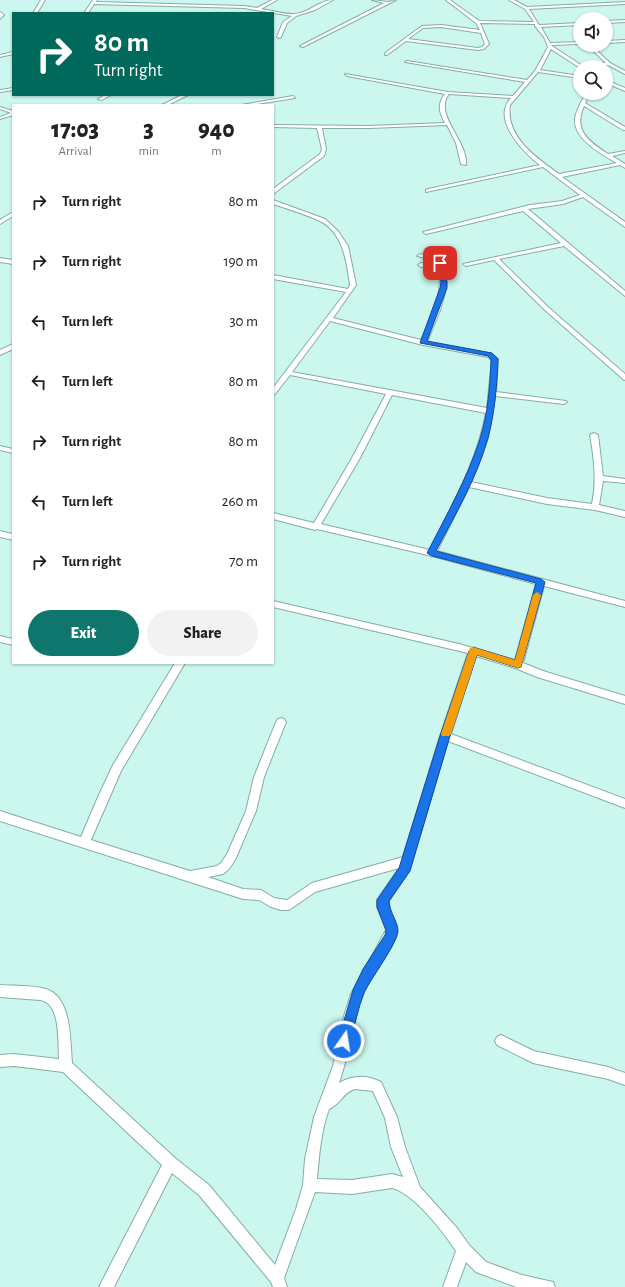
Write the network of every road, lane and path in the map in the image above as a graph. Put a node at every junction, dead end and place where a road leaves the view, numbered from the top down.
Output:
1 (43, 0) edge
2 (146, 0) edge
3 (202, 0) edge
4 (275, 0) edge
5 (331, 0) edge
6 (374, 0) edge
7 (394, 0) edge
8 (448, 0) edge
9 (511, 0) edge
10 (95, 2) edge
11 (388, 3) junction
12 (625, 3) edge
13 (144, 4) junction
14 (156, 5) junction
15 (200, 6) junction
16 (259, 8) junction
17 (526, 8) junction
18 (36, 12) edge
19 (87, 12) edge
20 (154, 12) edge
21 (0, 13) edge
22 (295, 15) junction
23 (0, 18) edge
24 (625, 21) edge
25 (478, 22) junction
26 (613, 22) edge
27 (536, 24) junction
28 (573, 24) edge
29 (482, 32) junction
30 (279, 36) dead end
31 (405, 40) junction
32 (625, 41) edge
33 (613, 42) edge
34 (573, 44) edge
35 (302, 46) dead end
36 (550, 46) junction
37 (596, 52) edge
38 (12, 53) edge
39 (386, 54) dead end
40 (0, 56) edge
41 (605, 60) edge
42 (573, 61) edge
43 (407, 62) dead end
44 (613, 66) edge
45 (537, 71) junction
46 (625, 73) edge
47 (347, 75) dead end
48 (573, 75) edge
49 (526, 81) junction
50 (613, 84) edge
51 (12, 89) edge
52 (625, 90) edge
53 (0, 91) edge
54 (448, 93) junction
55 (107, 96) edge
56 (184, 96) edge
57 (293, 97) dead end
58 (513, 97) junction
59 (100, 99) dead end
60 (584, 100) edge
61 (583, 103) junction
62 (166, 104) edge
63 (249, 104) edge
64 (0, 108) edge
65 (12, 113) edge
66 (12, 113) edge
67 (0, 118) edge
68 (447, 124) junction
69 (274, 126) edge
70 (319, 126) junction
71 (625, 129) edge
72 (625, 152) edge
73 (608, 155) junction
74 (464, 164) dead end
75 (623, 165) edge
76 (543, 166) junction
77 (558, 176) junction
78 (274, 191) edge
79 (428, 191) dead end
80 (584, 195) junction
81 (274, 202) edge
82 (524, 209) junction
83 (12, 215) edge
84 (0, 222) edge
85 (625, 225) edge
86 (426, 232) dead end
87 (565, 244) junction
88 (420, 256) dead end
89 (496, 259) junction
90 (0, 260) edge
91 (12, 262) edge
92 (466, 264) dead end
93 (421, 265) dead end
94 (441, 266) junction
95 (274, 276) edge
96 (350, 291) junction
97 (625, 294) edge
98 (329, 319) junction
99 (423, 343) junction
100 (12, 347) edge
101 (0, 353) edge
102 (288, 373) junction
103 (625, 378) edge
104 (274, 392) edge
105 (390, 392) junction
106 (493, 394) junction
107 (564, 402) dead end
108 (489, 411) junction
109 (594, 435) dead end
110 (0, 448) edge
111 (12, 450) edge
112 (600, 478) junction
113 (625, 481) edge
114 (467, 484) junction
115 (595, 507) junction
116 (625, 514) edge
117 (274, 516) edge
118 (315, 527) junction
119 (1, 535) edge
120 (12, 537) edge
121 (432, 553) junction
122 (541, 582) junction
123 (274, 604) edge
124 (625, 604) edge
125 (0, 639) edge
126 (12, 642) edge
127 (473, 651) junction
128 (179, 664) edge
129 (518, 665) junction
130 (625, 700) edge
131 (281, 722) dead end
132 (445, 736) junction
133 (625, 804) edge
134 (0, 816) edge
135 (84, 843) junction
136 (407, 861) junction
137 (189, 876) junction
138 (0, 991) edge
139 (502, 1041) dead end
140 (0, 1061) edge
141 (66, 1066) junction
142 (625, 1079) edge
143 (320, 1117) junction
144 (170, 1163) junction
145 (310, 1185) junction
146 (415, 1192) junction
147 (464, 1250) junction
148 (279, 1283) edge
149 (106, 1287) edge
150 (450, 1287) edge
151 (548, 1287) edge

1 - 18 street
2 - 13 street
3 - 15 street
4 - 16 street
5 - 22 street
6 - 11 street
7 - 11 street
8 - 25 street
9 - 17 street
10 - 13 street
10 - 19 street
11 - 35 street
12 - 17 street
13 - 14 street
14 - 15 street
14 - 20 street
15 - 16 street
16 - 22 street
17 - 27 street
21 - 23 street
22 - 30 street
24 - 26 street
25 - 27 street
25 - 29 street
27 - 28 street
27 - 36 street
29 - 31 street
29 - 31 street
31 - 39 street
32 - 33 street
34 - 36 street
36 - 42 street
36 - 45 street
37 - 41 street
38 - 40 street
43 - 49 street
44 - 46 street
45 - 48 street
45 - 49 street
47 - 54 street
49 - 58 street
50 - 52 street
51 - 53 street
54 - 58 street
54 - 68 street
55 - 59 street
56 - 62 street
57 - 63 street
58 - 76 street
60 - 61 street
61 - 71 street
61 - 73 street
64 - 65 street
66 - 67 street
68 - 70 street
68 - 74 street
69 - 70 street
70 - 78 street
72 - 73 street
73 - 75 street
75 - 77 street
76 - 77 street
76 - 79 street
77 - 80 street
80 - 82 street
80 - 85 street
81 - 96 street
82 - 86 street
82 - 87 street
83 - 84 street
87 - 89 street
87 - 97 street
88 - 94 street
89 - 92 street
89 - 103 street
90 - 91 street
93 - 94 street
94 - 99 street
95 - 96 street
96 - 98 street
98 - 99 street
98 - 102 street
99 - 106 street
100 - 101 street
102 - 104 street
102 - 105 street
105 - 108 street
105 - 118 street
106 - 107 street
106 - 108 street
108 - 114 street
109 - 112 street
110 - 111 street
112 - 113 street
112 - 115 street
114 - 115 street
114 - 121 street
115 - 116 street
117 - 118 street
118 - 121 street
119 - 120 street
121 - 122 street
122 - 124 street
122 - 129 street
123 - 127 street
125 - 126 street
127 - 129 street
127 - 132 street
128 - 135 street
129 - 130 street
131 - 137 street
132 - 133 street
132 - 136 street
134 - 135 street
135 - 137 street
136 - 137 street
136 - 143 street
138 - 141 street
139 - 142 street
140 - 141 street
141 - 144 street
143 - 145 street
143 - 146 street
144 - 148 street
144 - 149 street
145 - 146 street
145 - 148 street
146 - 147 street
147 - 150 street
147 - 151 street

